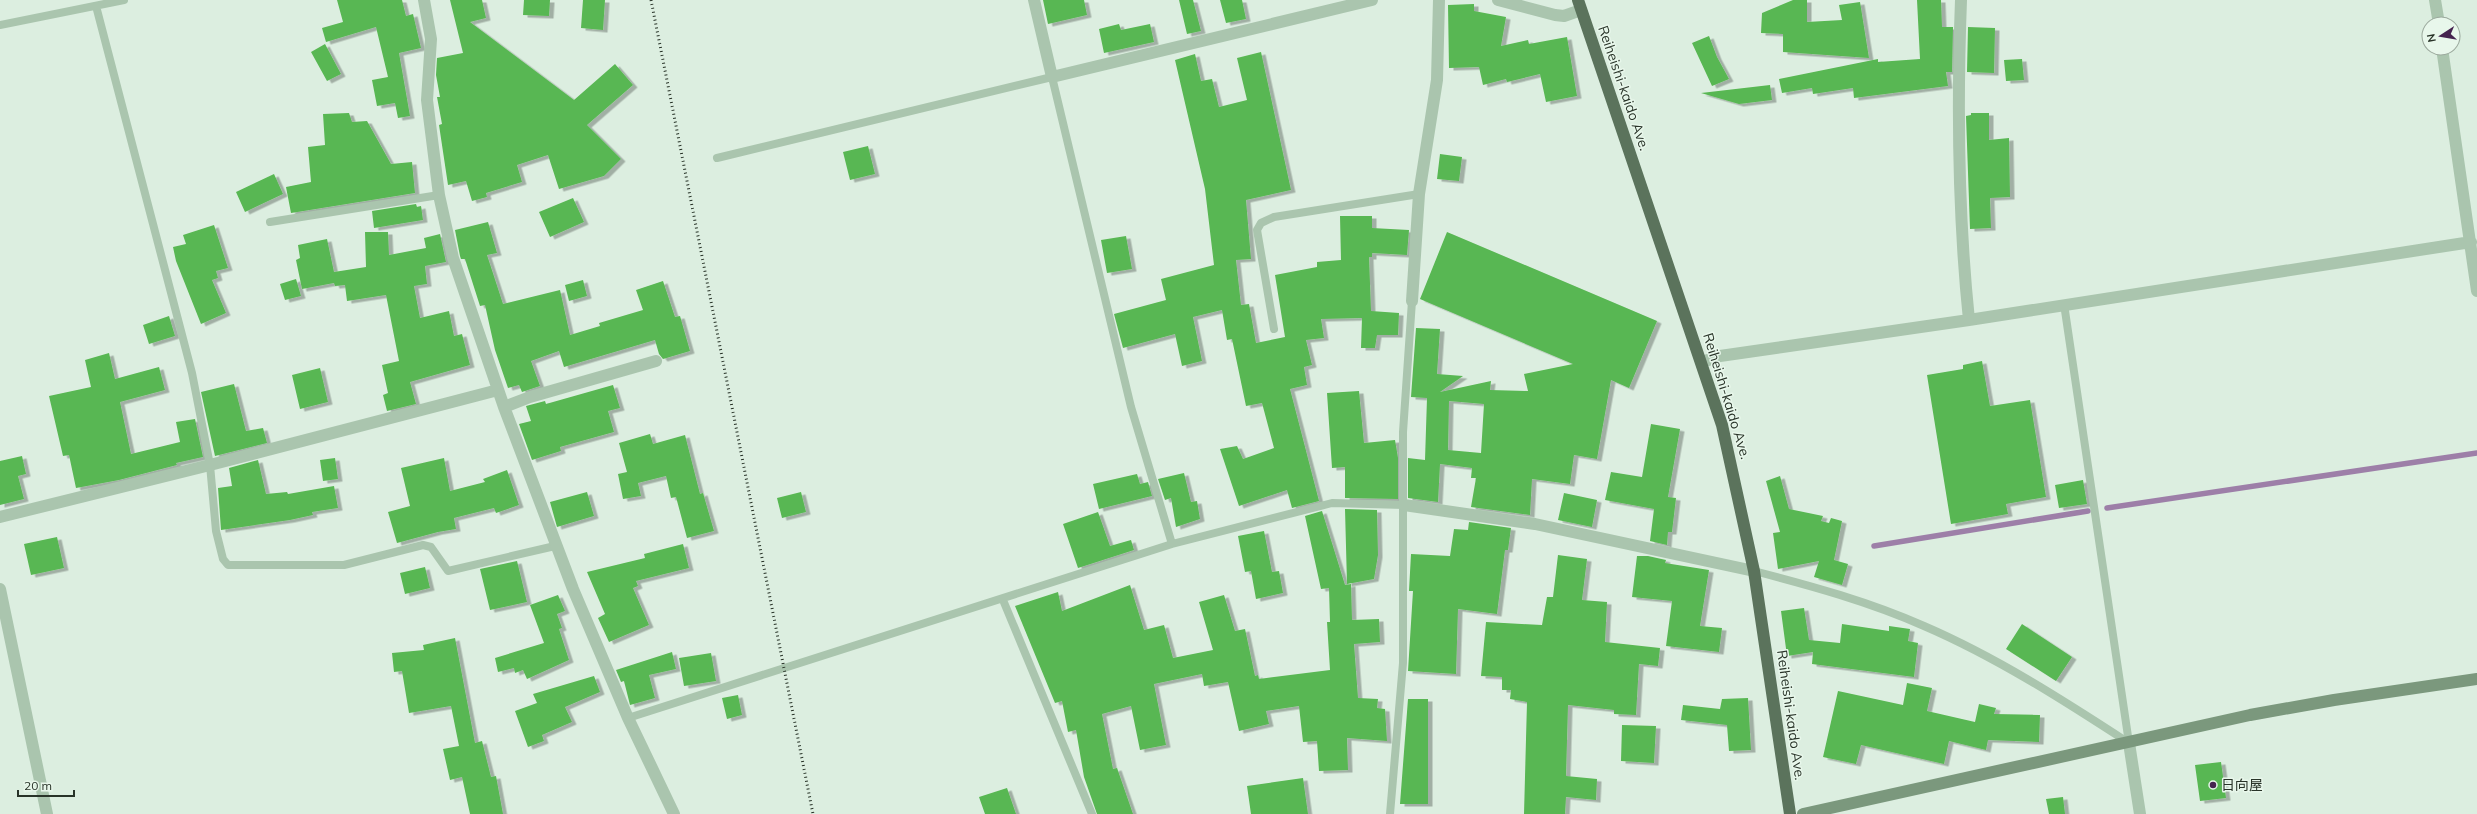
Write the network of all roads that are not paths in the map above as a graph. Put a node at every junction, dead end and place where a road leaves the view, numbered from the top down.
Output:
1 (124, 0) edge
2 (424, 0) edge
3 (1034, 0) edge
4 (1372, 0) edge
5 (1438, 0) edge
6 (1498, 0) edge
7 (1961, 0) edge
8 (2435, 0) edge
9 (1580, 5) edge
10 (96, 6) junction
11 (2438, 16) edge
12 (0, 25) edge
13 (2443, 56) edge
14 (1052, 77) junction
15 (717, 158) dead end
16 (1419, 194) junction
17 (439, 195) junction
18 (270, 222) dead end
19 (2474, 242) edge
20 (2477, 291) edge
21 (1412, 301) joint
22 (2064, 304) junction
23 (1969, 320) junction
24 (1274, 329) dead end
25 (656, 361) dead end
26 (1702, 362) junction
27 (498, 390) junction
28 (504, 407) junction
29 (210, 465) junction
30 (1404, 505) junction
31 (0, 517) edge
32 (1172, 544) junction
33 (555, 546) junction
34 (1754, 571) junction
35 (0, 589) edge
36 (1003, 600) junction
37 (2477, 679) edge
38 (628, 718) junction
39 (2129, 743) junction
40 (47, 814) edge
41 (674, 814) edge
42 (1092, 814) edge
43 (1390, 814) edge
44 (1790, 814) edge
45 (1803, 814) edge
46 (2140, 814) edge

1 - 10 lane
2 - 17 street
3 - 14 street
4 - 14 street
5 - 16 street
6 - 9 street
7 - 23 street
8 - 11 street
9 - 26 main road, Reiheishi-kaido Ave.
10 - 12 lane
10 - 29 lane
13 - 19 street
14 - 15 lane
14 - 32 lane
16 - 21 street
16 - 24 lane
17 - 18 lane
17 - 27 street
19 - 20 street
19 - 22 street
21 - 30 lane
22 - 23 street
22 - 39 lane
23 - 26 street
25 - 28 street
26 - 34 main road, Reiheishi-kaido Ave.
27 - 28 street
27 - 29 street
28 - 33 street
29 - 31 street
29 - 33 lane
30 - 32 lane
30 - 34 street
30 - 43 lane
32 - 36 lane
33 - 38 street
34 - 39 lane
34 - 44 main road, Reiheishi-kaido Ave.
35 - 40 street
36 - 38 lane
36 - 42 lane
37 - 39 street
38 - 41 street
39 - 45 street
39 - 46 street

